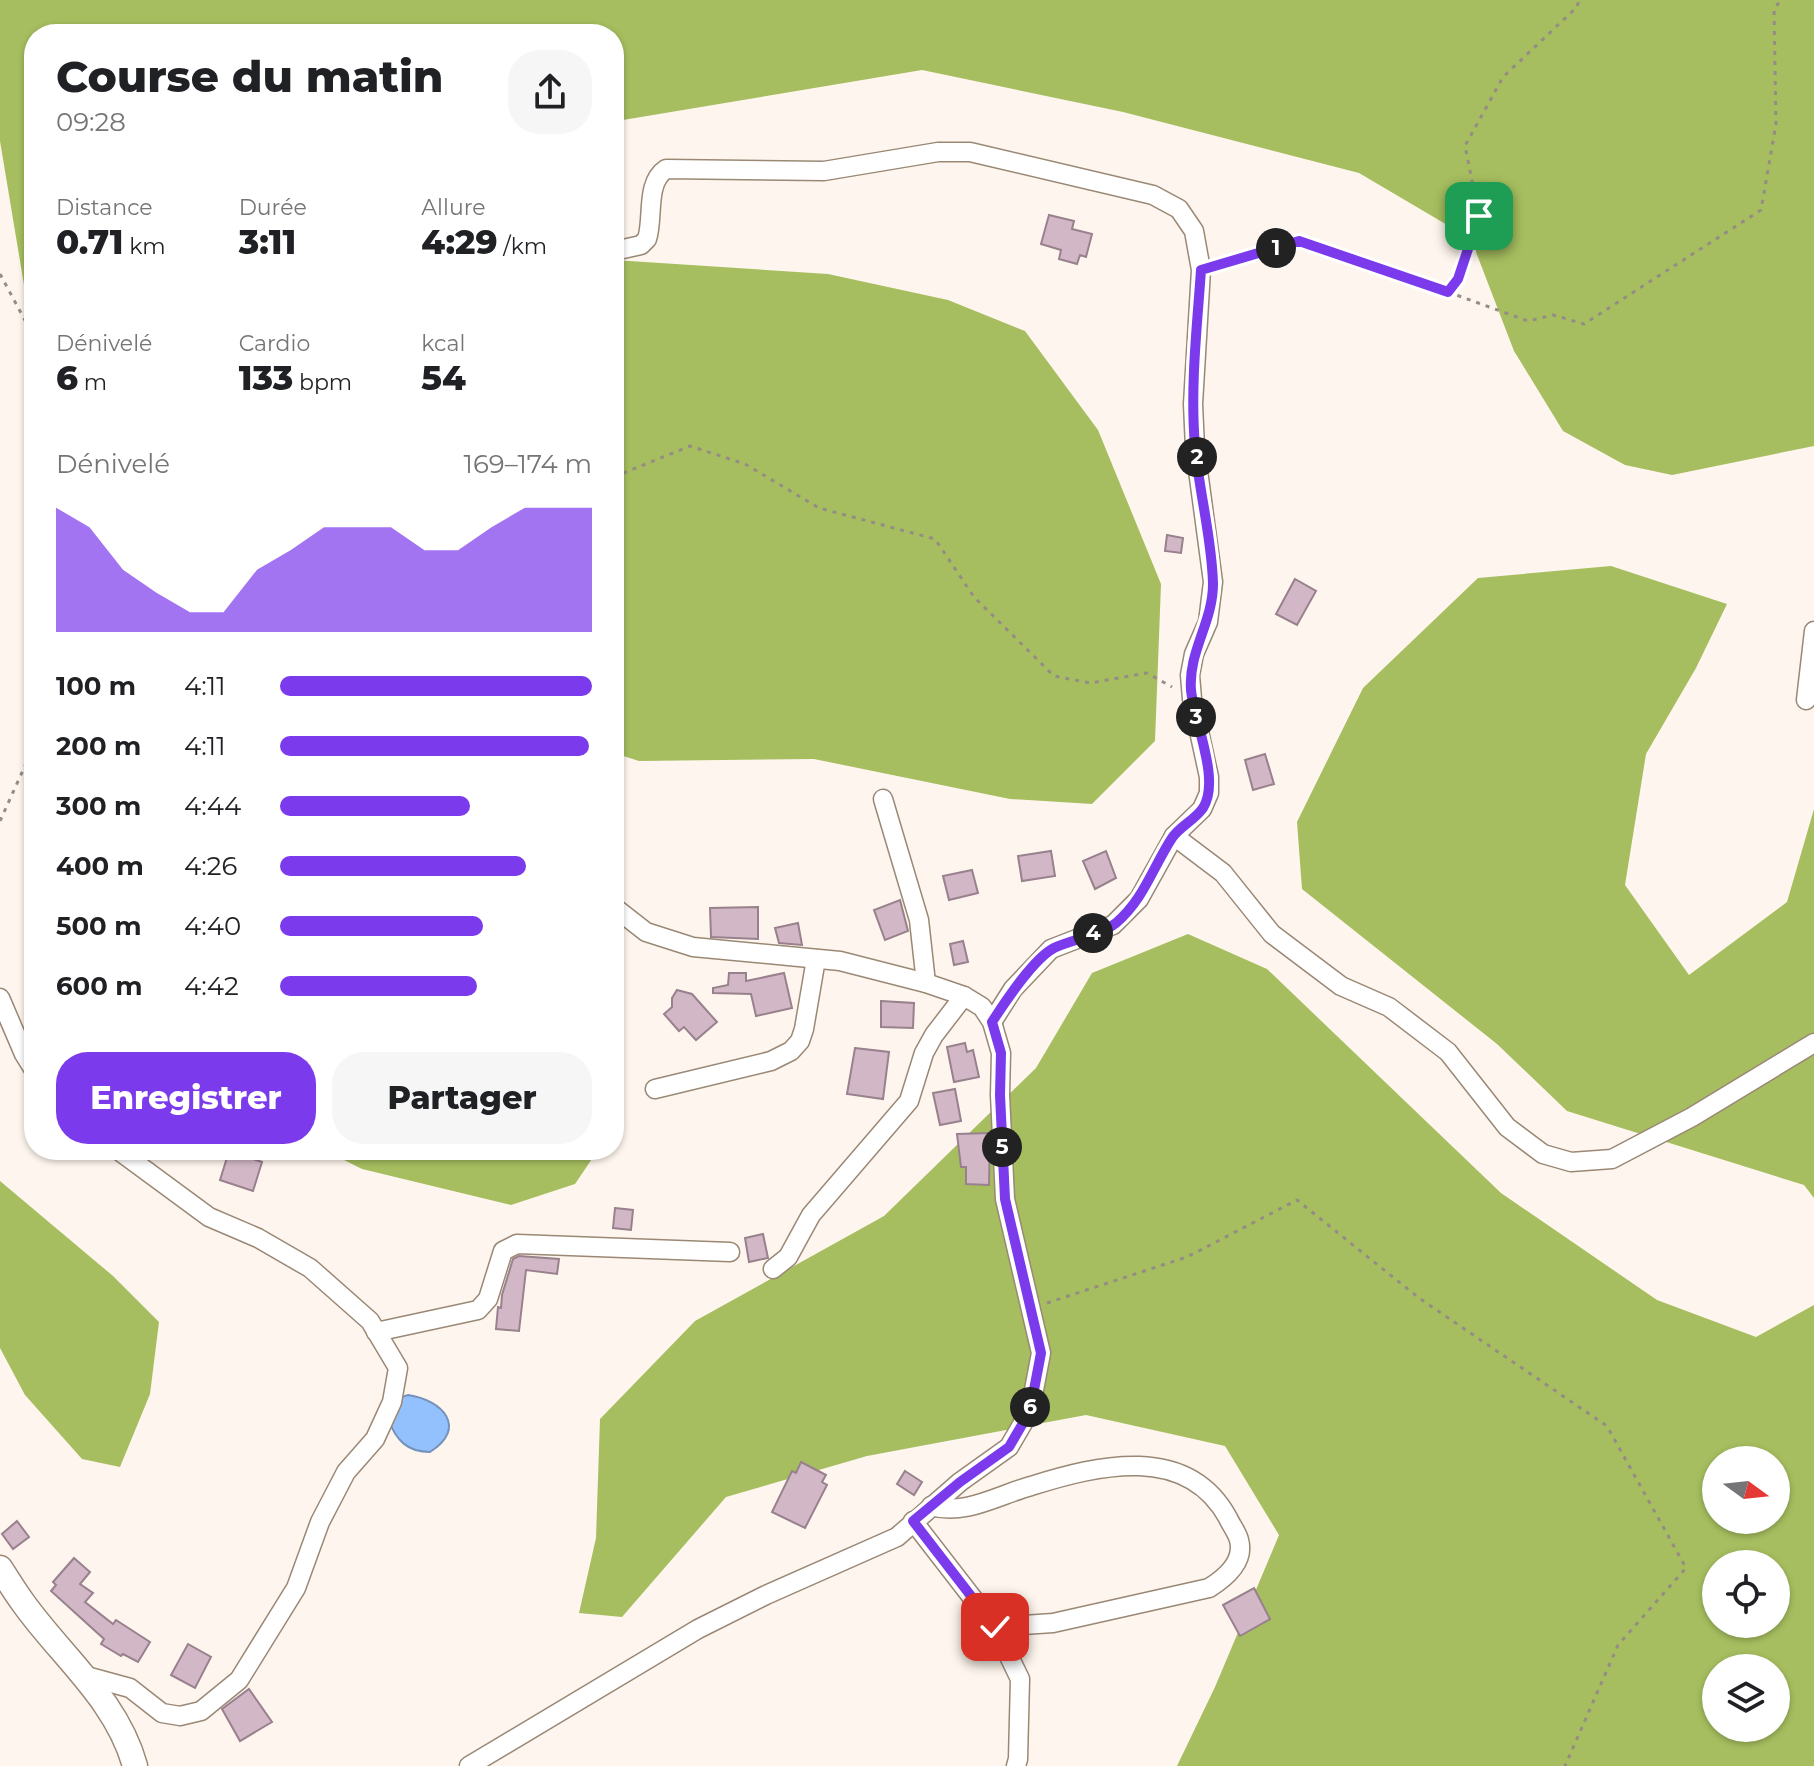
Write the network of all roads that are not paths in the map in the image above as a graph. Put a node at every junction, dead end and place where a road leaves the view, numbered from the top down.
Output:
1 (624, 249) edge
2 (1814, 631) edge
3 (1806, 700) dead end
4 (883, 799) dead end
5 (1174, 836) junction
6 (624, 915) edge
7 (816, 959) junction
8 (926, 983) junction
9 (964, 996) junction
10 (0, 998) edge
11 (992, 1022) junction
12 (1814, 1043) edge
13 (24, 1054) edge
14 (655, 1089) dead end
15 (132, 1160) edge
16 (730, 1252) dead end
17 (773, 1269) dead end
18 (376, 1332) junction
19 (931, 1506) junction
20 (913, 1521) junction
21 (0, 1568) edge
22 (995, 1627) junction
23 (86, 1676) junction
24 (135, 1766) edge
25 (469, 1766) edge
26 (1016, 1766) edge

1 - 5 street
2 - 3 street
4 - 8 street
5 - 11 street
5 - 12 street
6 - 7 street
7 - 8 street
7 - 14 street
8 - 9 street
9 - 11 street
9 - 17 street
10 - 13 street
11 - 19 street
15 - 18 street
16 - 18 street
18 - 23 street
19 - 20 street
19 - 22 street
20 - 22 street
20 - 25 street
21 - 23 street
22 - 26 street
23 - 24 street

